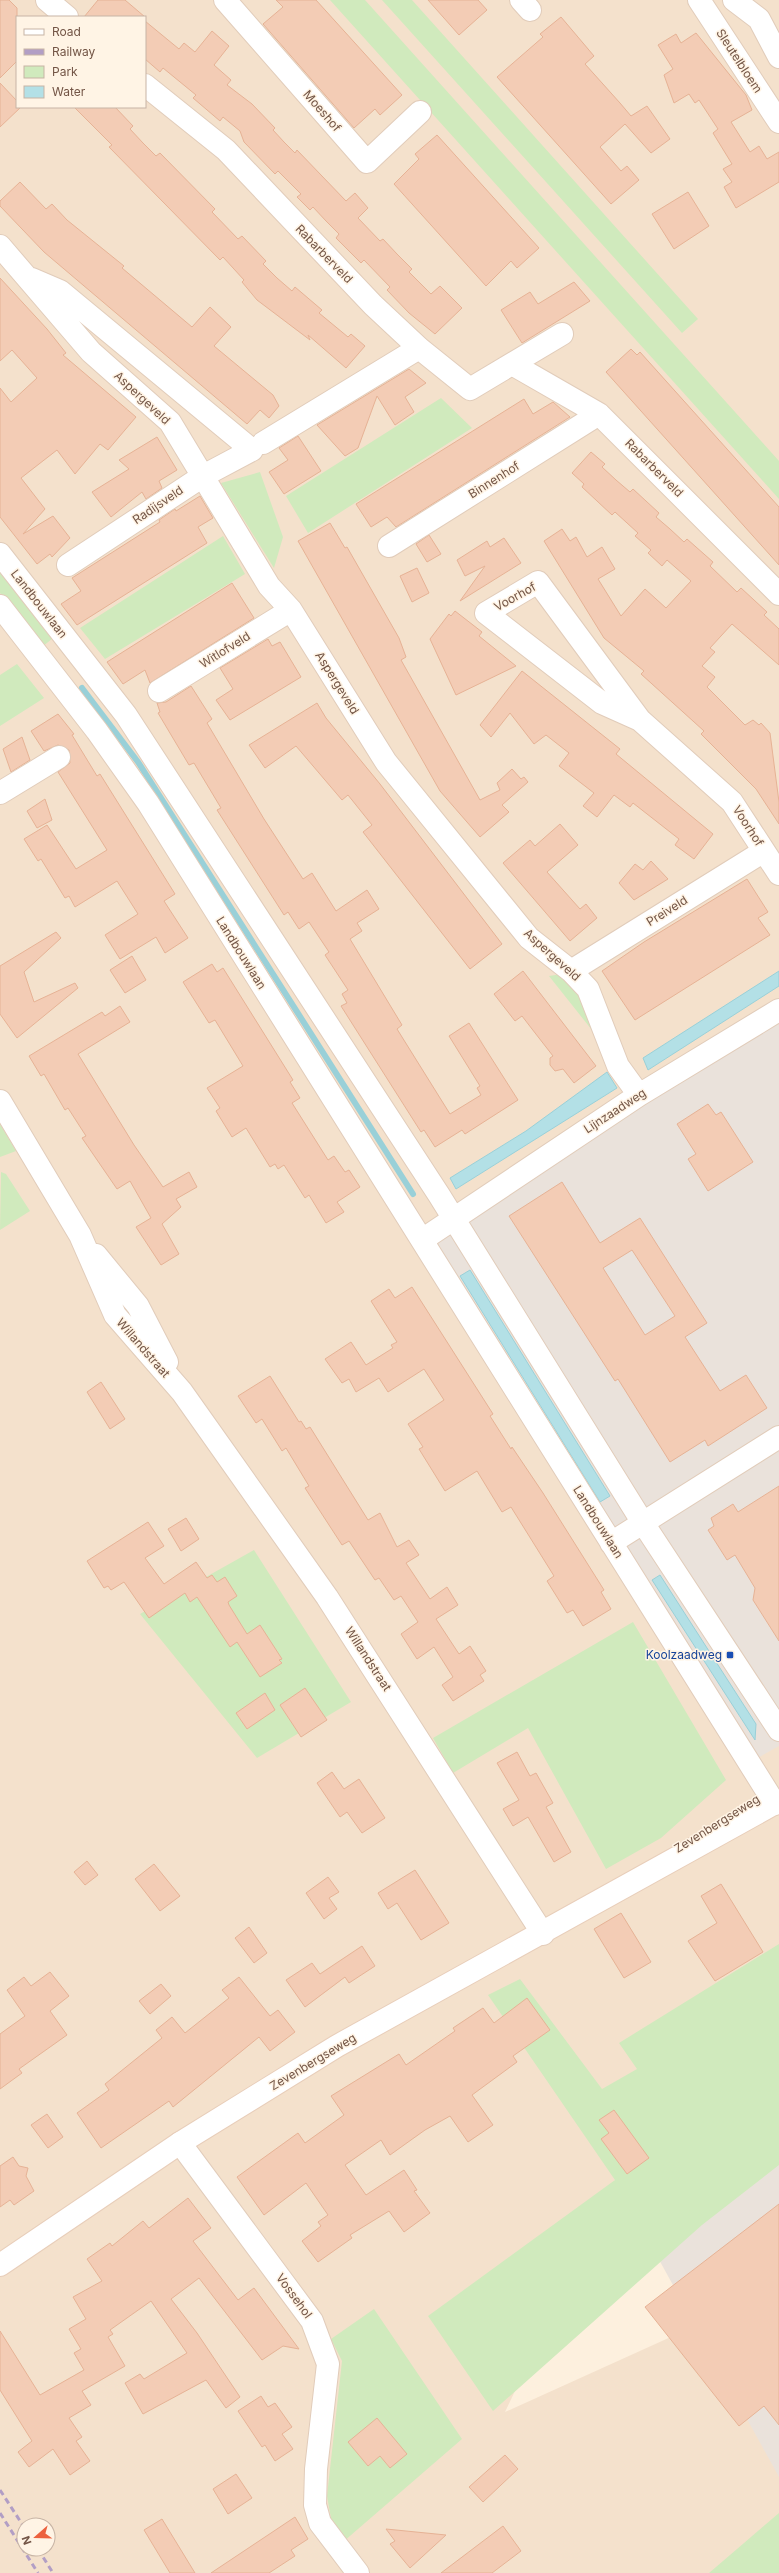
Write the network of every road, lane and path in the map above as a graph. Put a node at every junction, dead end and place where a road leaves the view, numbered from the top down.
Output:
1 (47, 0) edge
2 (699, 0) edge
3 (734, 0) edge
4 (231, 2) edge
5 (66, 16) edge
6 (779, 56) edge
7 (146, 85) edge
8 (420, 112) dead end
9 (779, 122) edge
10 (0, 246) edge
11 (26, 276) junction
12 (562, 334) dead end
13 (420, 348) junction
14 (512, 364) junction
15 (599, 414) junction
16 (257, 446) junction
17 (203, 476) junction
18 (389, 546) dead end
19 (0, 554) edge
20 (68, 565) dead end
21 (779, 594) edge
22 (0, 606) edge
23 (291, 610) junction
24 (78, 654) junction
25 (52, 672) junction
26 (159, 691) dead end
27 (640, 720) junction
28 (59, 757) dead end
29 (0, 793) edge
30 (764, 851) junction
31 (779, 874) edge
32 (571, 971) junction
33 (779, 1010) edge
34 (638, 1095) junction
35 (0, 1101) edge
36 (453, 1217) junction
37 (422, 1240) junction
38 (779, 1436) edge
39 (643, 1523) junction
40 (611, 1542) junction
41 (779, 1730) edge
42 (775, 1796) edge
43 (543, 1934) junction
44 (180, 2143) junction
45 (0, 2265) edge
46 (350, 2570) edge

1 - 5 street
2 - 9 street, Sleutelbloem
3 - 6 street
4 - 8 street, Moeshof
7 - 13 street, Rabarberveld
10 - 11 street, Aspergeveld
11 - 16 street, Aspergeveld
11 - 17 street, Aspergeveld
12 - 14 street, Rabarberveld
13 - 14 street, Rabarberveld
13 - 16 street, Radijsveld
14 - 15 street, Rabarberveld
15 - 18 street, Binnenhof
15 - 21 street, Rabarberveld
16 - 17 street, Radijsveld
17 - 20 street, Radijsveld
17 - 23 street, Aspergeveld
19 - 24 street, Landbouwlaan
22 - 25 street, Landbouwlaan
23 - 26 street, Witlofveld
23 - 32 street, Aspergeveld
24 - 25 street
24 - 36 street, Landbouwlaan
25 - 37 street, Landbouwlaan
27 - 27 street, Voorhof
27 - 30 street, Voorhof
28 - 29 street
30 - 31 street, Voorhof
30 - 32 street, Preiveld
32 - 34 street, Aspergeveld
33 - 34 street, Lijnzaadweg
34 - 36 street, Lijnzaadweg
35 - 43 street, Willandstraat
36 - 37 street
36 - 39 street, Landbouwlaan
37 - 40 street, Landbouwlaan
38 - 39 street
39 - 40 street
39 - 41 street, Landbouwlaan
40 - 42 street, Landbouwlaan
42 - 43 street, Zevenbergseweg
43 - 44 street, Zevenbergseweg
44 - 45 street, Zevenbergseweg
44 - 46 street, Vossehol

